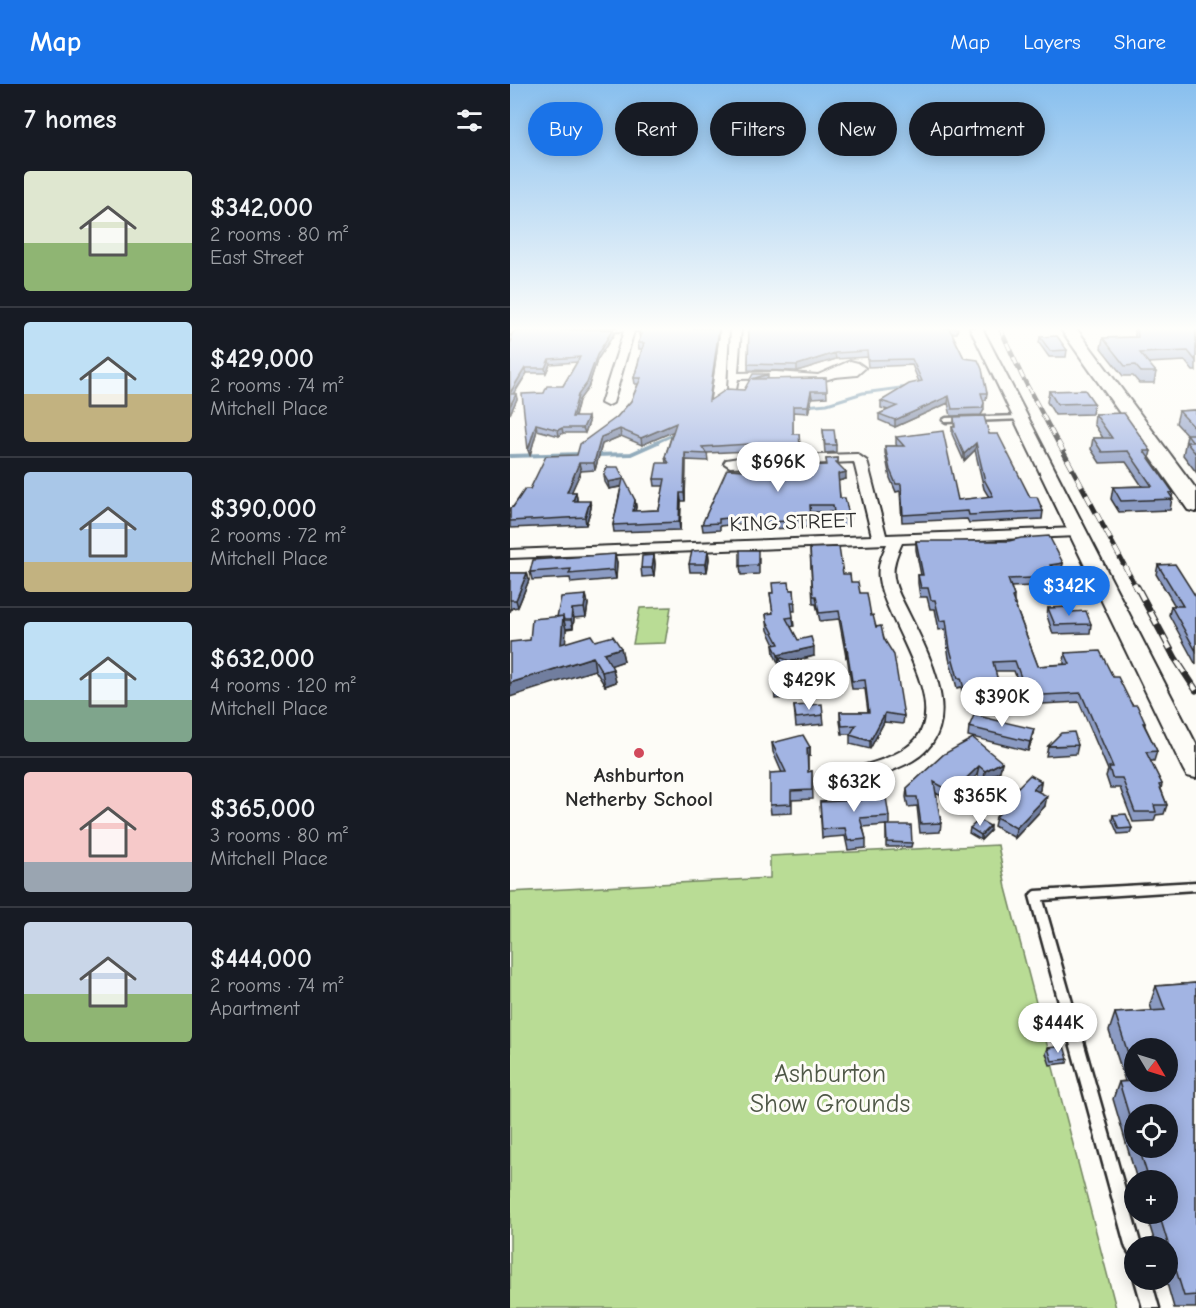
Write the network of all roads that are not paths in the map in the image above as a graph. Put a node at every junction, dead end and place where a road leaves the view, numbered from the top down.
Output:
1 (612, 385) edge
2 (1005, 385) edge
3 (1109, 385) edge
4 (607, 403) dead end
5 (1021, 418) junction
6 (946, 420) dead end
7 (730, 464) dead end
8 (1196, 505) edge
9 (1078, 532) junction
10 (889, 539) junction
11 (510, 554) edge
12 (1196, 768) edge
13 (861, 774) dead end
14 (1196, 886) edge
15 (1131, 1236) edge
16 (1146, 1290) edge
17 (1151, 1308) edge

1 - 4 street
2 - 5 main road
3 - 8 highway
5 - 6 lane
5 - 9 main road
7 - 10 street
9 - 10 street, KING STREET
9 - 12 main road
10 - 11 street, KING STREET
10 - 13 street
14 - 15 lane
16 - 17 lane

